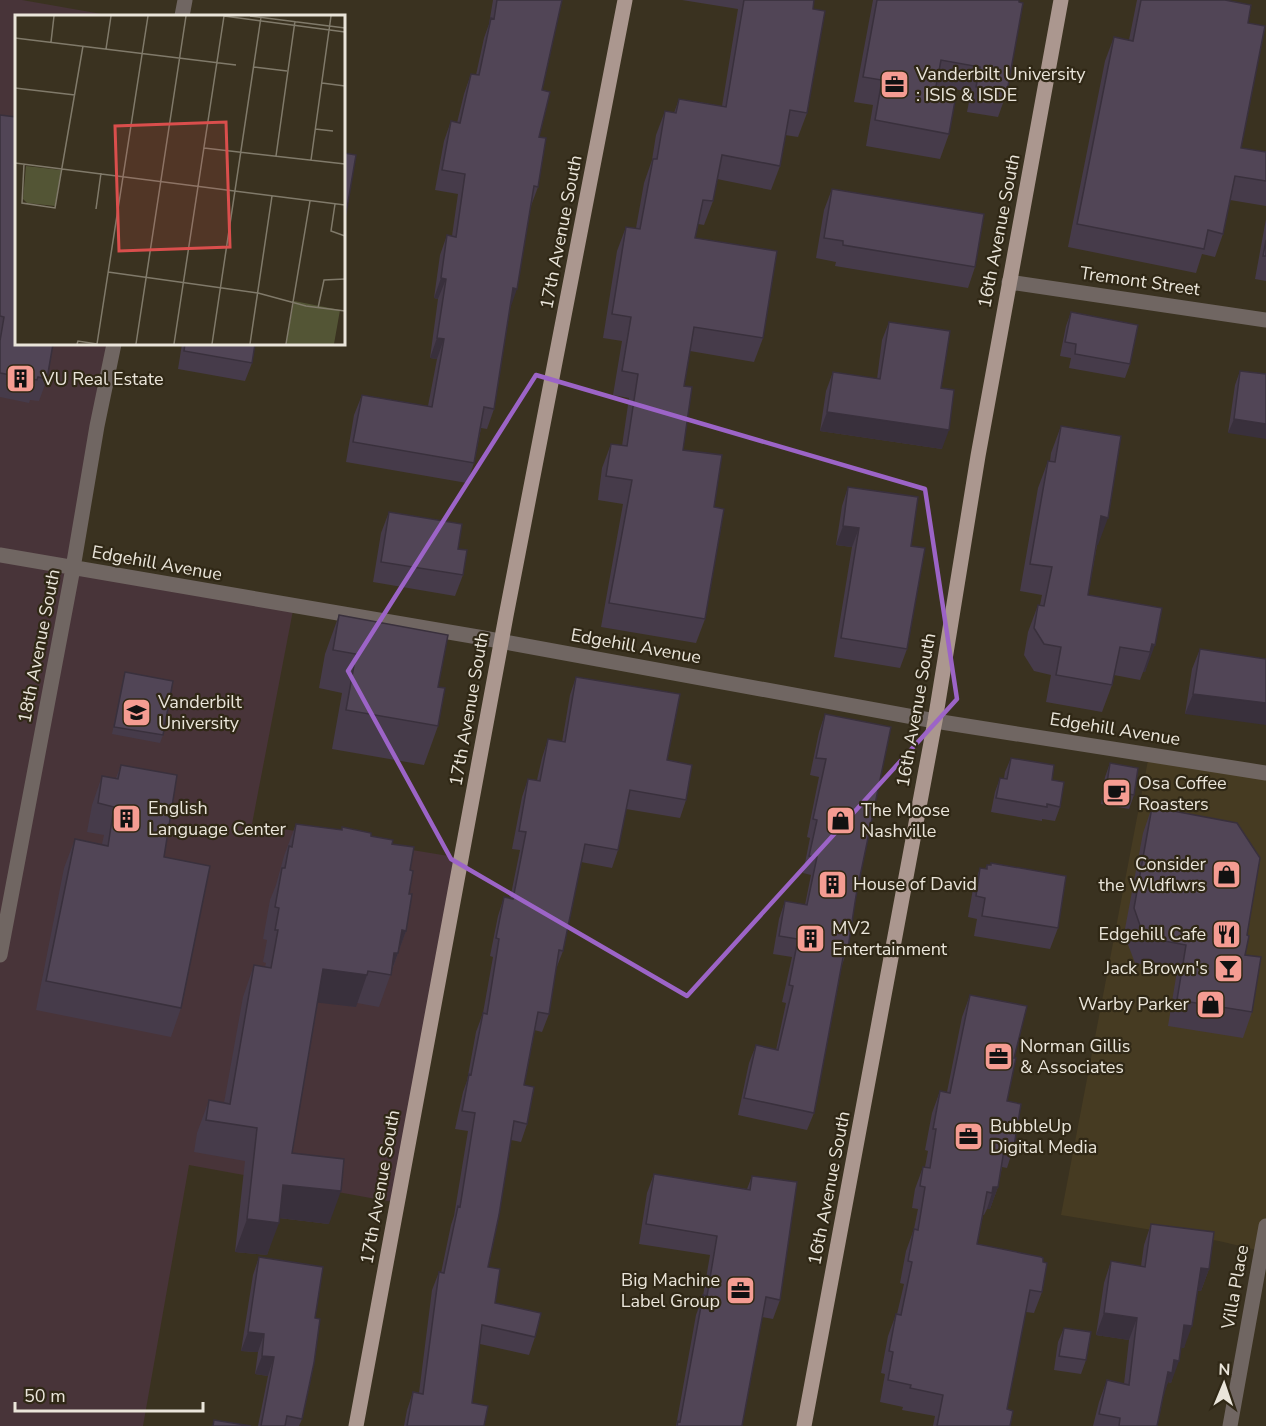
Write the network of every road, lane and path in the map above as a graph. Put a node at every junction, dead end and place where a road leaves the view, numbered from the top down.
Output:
1 (185, 0) edge
2 (625, 0) edge
3 (1061, 0) edge
4 (182, 15) edge
5 (1009, 282) junction
6 (1266, 320) edge
7 (114, 345) edge
8 (0, 555) edge
9 (73, 568) junction
10 (501, 641) junction
11 (935, 721) junction
12 (1266, 773) edge
13 (0, 955) edge
14 (1266, 1226) edge
15 (357, 1426) edge
16 (804, 1426) edge
17 (1230, 1426) edge

1 - 4 street
2 - 10 main road, 17th Avenue South
3 - 5 main road, 16th Avenue South
5 - 6 street, Tremont Street
5 - 11 main road, 16th Avenue South
7 - 9 street, 18th Avenue South
8 - 9 street, Edgehill Avenue
9 - 10 street, Edgehill Avenue
9 - 13 street, 18th Avenue South
10 - 11 street, Edgehill Avenue
10 - 15 main road, 17th Avenue South
11 - 12 street, Edgehill Avenue
11 - 16 main road, 16th Avenue South
14 - 17 street, Villa Place

